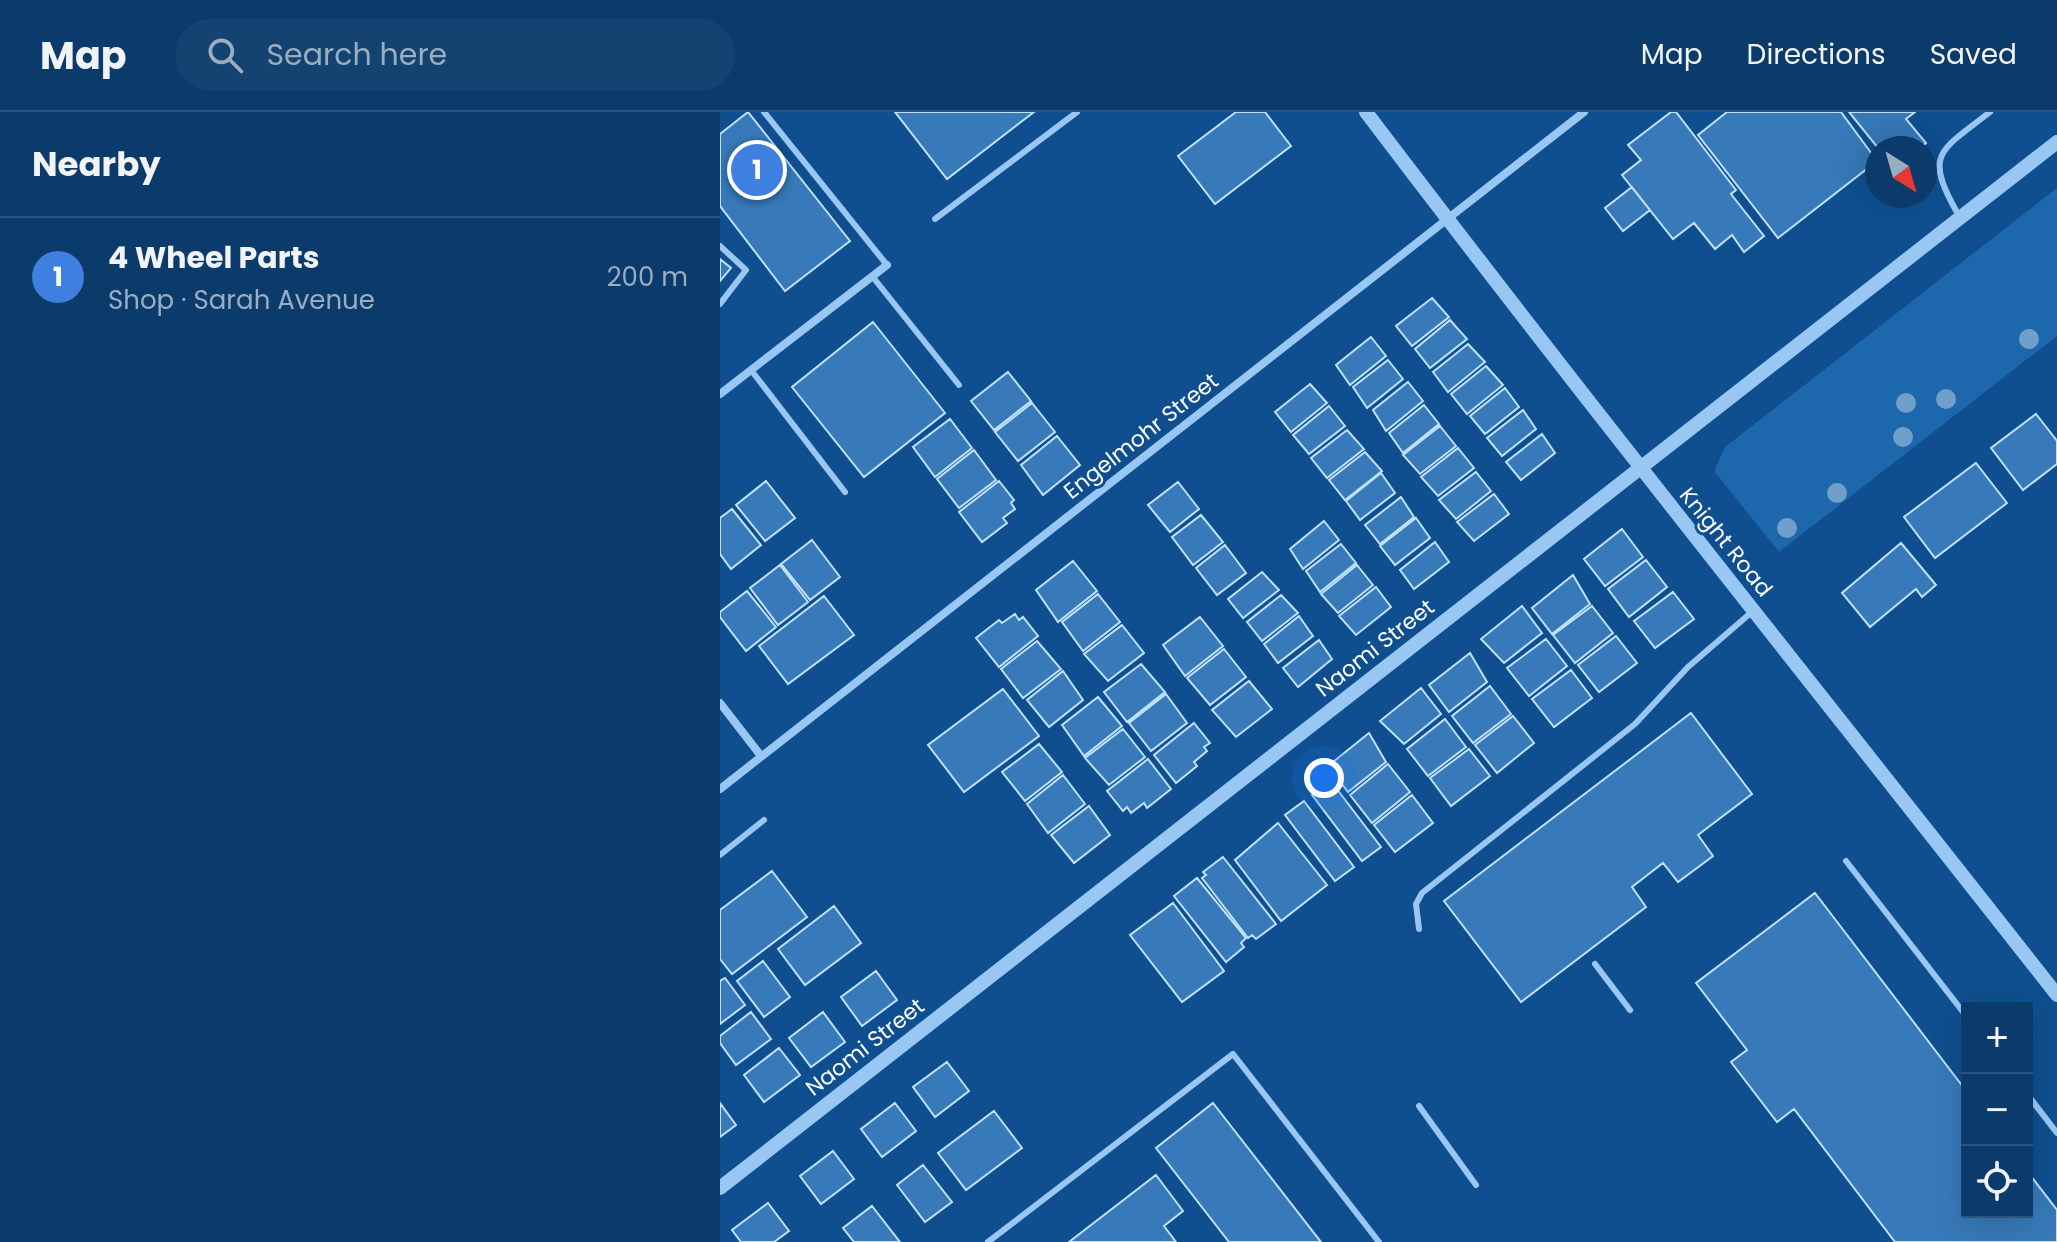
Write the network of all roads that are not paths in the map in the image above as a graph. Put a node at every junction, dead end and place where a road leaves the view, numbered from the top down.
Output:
1 (764, 112) edge
2 (1077, 112) edge
3 (1366, 112) edge
4 (1584, 112) edge
5 (1990, 112) edge
6 (2057, 142) edge
7 (1960, 217) junction
8 (935, 219) dead end
9 (1447, 219) junction
10 (720, 246) edge
11 (887, 265) joint
12 (872, 276) junction
13 (720, 304) edge
14 (751, 370) junction
15 (959, 385) dead end
16 (720, 394) edge
17 (1639, 469) junction
18 (845, 492) dead end
19 (1753, 611) junction
20 (720, 703) edge
21 (761, 756) junction
22 (720, 789) edge
23 (764, 820) dead end
24 (720, 855) edge
25 (1846, 861) dead end
26 (1419, 929) dead end
27 (1595, 964) dead end
28 (2057, 995) edge
29 (1961, 1009) edge
30 (1630, 1010) dead end
31 (2033, 1102) edge
32 (1419, 1106) dead end
33 (2057, 1133) edge
34 (1476, 1185) dead end
35 (720, 1188) edge
36 (988, 1242) edge
37 (1379, 1242) edge

1 - 11 lane
2 - 8 lane
3 - 9 street, Knight Road
4 - 9 street, Engelmohr Street
5 - 7 lane
6 - 7 street, Naomi Street
7 - 17 street, Naomi Street
9 - 17 street, Knight Road
9 - 21 street, Engelmohr Street
10 - 13 lane
11 - 12 street
12 - 14 street
12 - 15 lane
14 - 16 street
14 - 18 lane
17 - 19 street, Knight Road
17 - 35 street, Naomi Street
19 - 26 lane
19 - 28 street, Knight Road
20 - 21 street
21 - 22 street, Engelmohr Street
23 - 24 lane
25 - 29 lane
27 - 30 lane
31 - 33 lane
32 - 34 lane
36 - 37 lane

